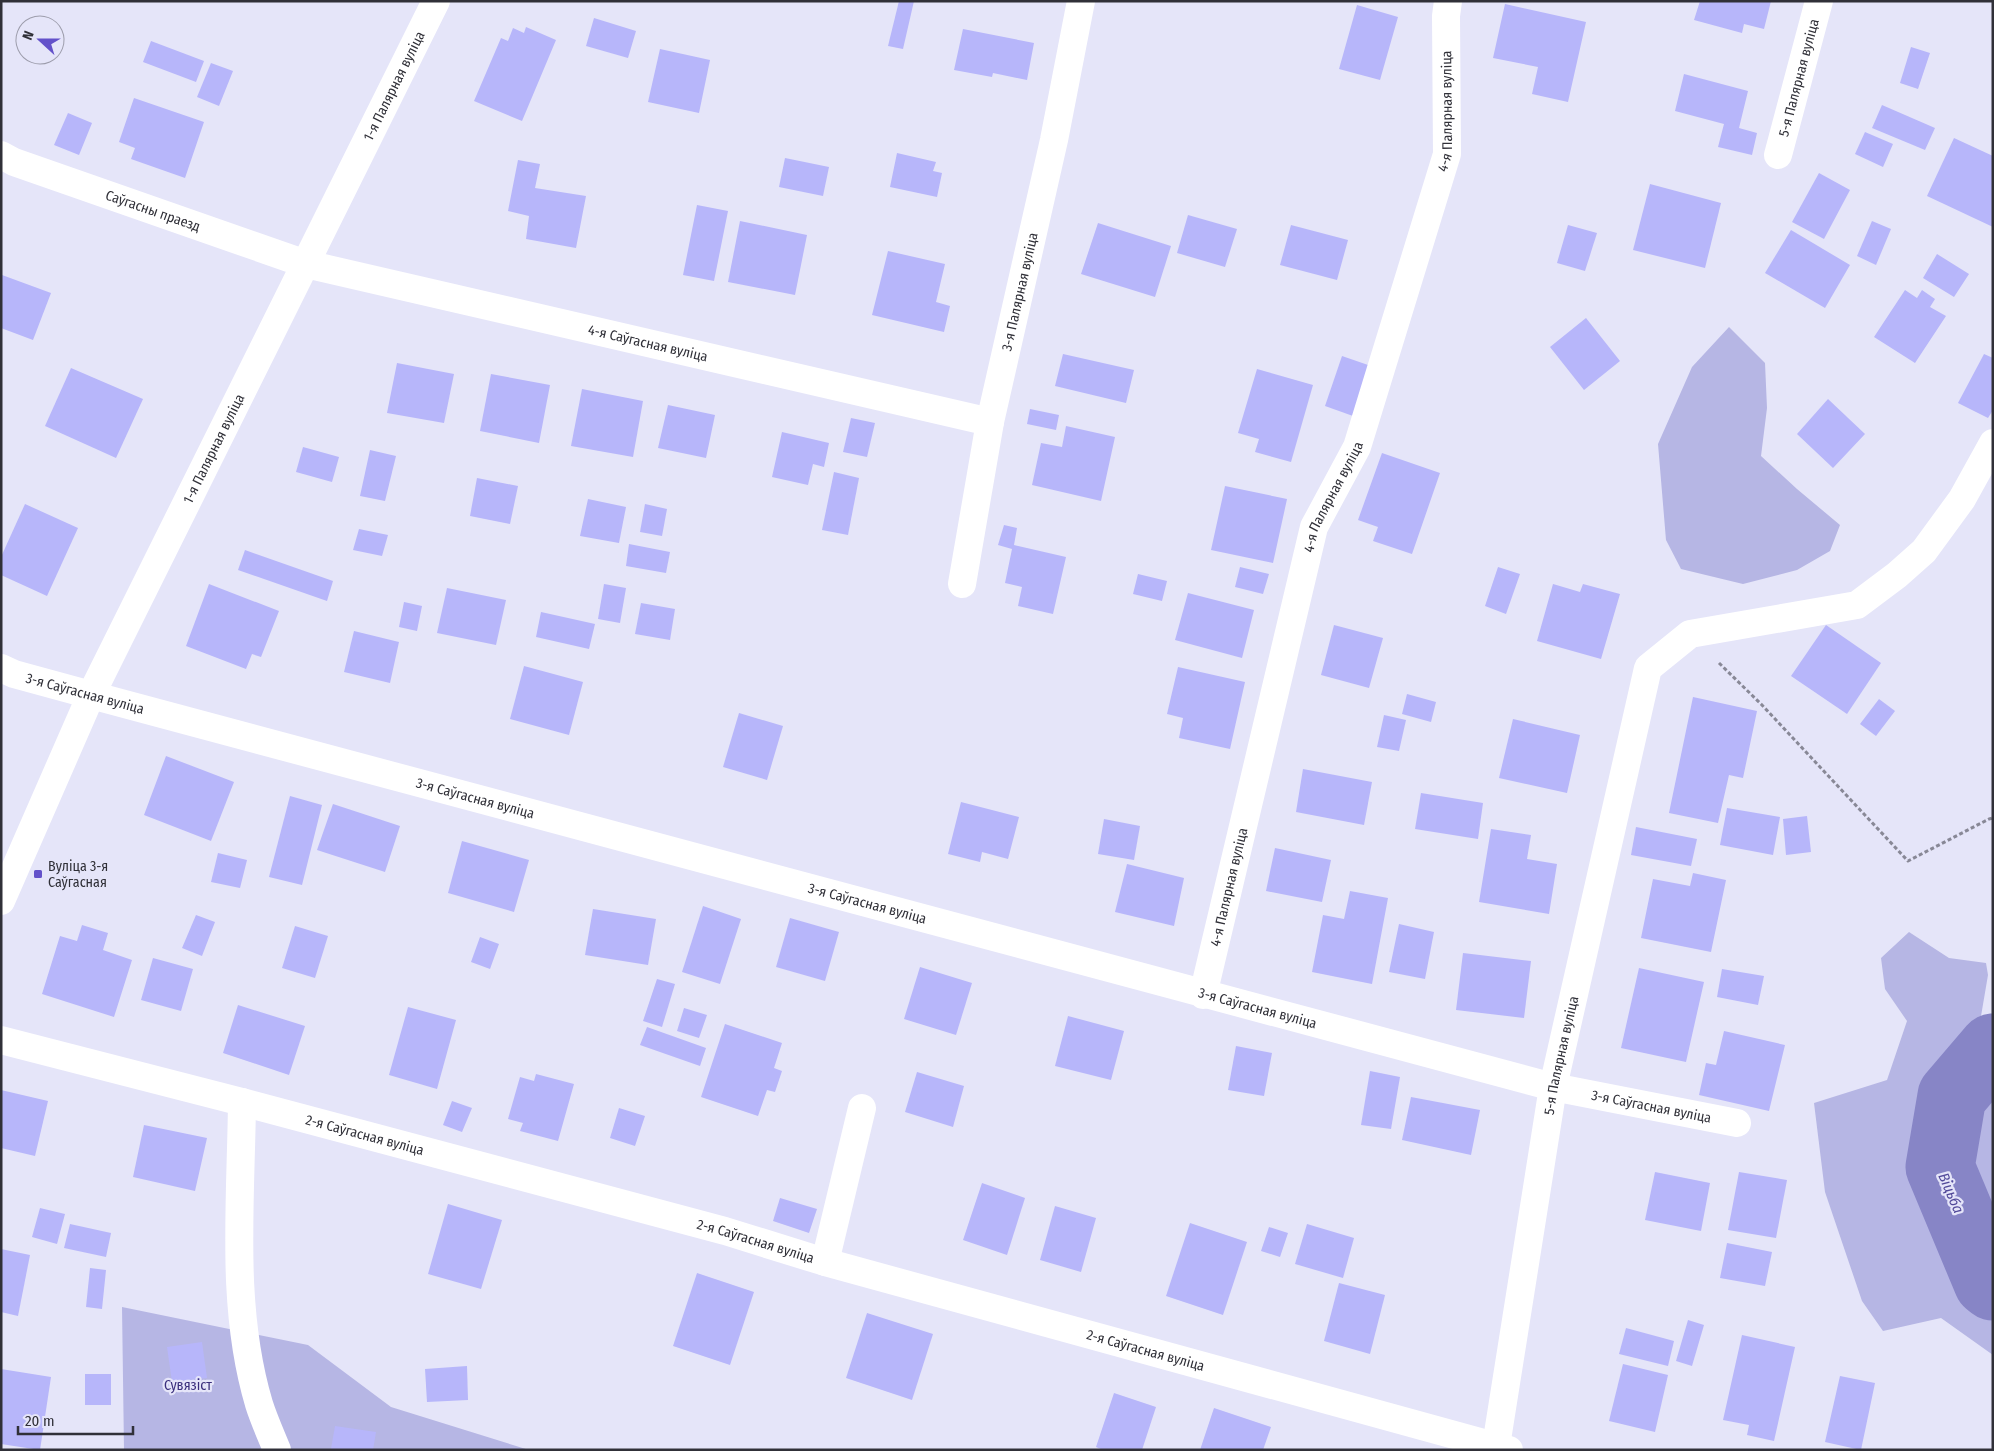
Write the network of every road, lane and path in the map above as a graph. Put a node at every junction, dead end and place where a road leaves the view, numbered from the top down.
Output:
1 (1080, 1) edge
2 (1448, 1) edge
3 (1819, 1) edge
4 (434, 2) edge
5 (1778, 155) dead end
6 (1, 156) edge
7 (306, 264) junction
8 (990, 422) junction
9 (1993, 443) edge
10 (962, 584) dead end
11 (1690, 634) junction
12 (1, 668) edge
13 (91, 695) junction
14 (1993, 818) edge
15 (1, 901) edge
16 (1203, 994) junction
17 (1, 1040) edge
18 (1553, 1087) junction
19 (242, 1102) junction
20 (862, 1108) dead end
21 (1737, 1123) dead end
22 (825, 1262) junction
23 (1503, 1448) edge
24 (277, 1450) edge

1 - 8 street, 3-я Палярная вуліца
2 - 16 street, 4-я Палярная вуліца
3 - 5 street, 5-я Палярная вуліца
4 - 7 street, 1-я Палярная вуліца
6 - 7 street, Саўгасны праезд
7 - 8 street, 4-я Саўгасная вуліца
7 - 13 street, 1-я Палярная вуліца
8 - 10 street, 3-я Палярная вуліца
9 - 11 street
11 - 14 path
11 - 18 street, 5-я Палярная вуліца
12 - 13 street, 3-я Саўгасная вуліца
13 - 15 street, 1-я Палярная вуліца
13 - 16 street, 3-я Саўгасная вуліца
16 - 18 street, 3-я Саўгасная вуліца
17 - 19 street, 2-я Саўгасная вуліца
18 - 21 street, 3-я Саўгасная вуліца
18 - 23 street, 5-я Палярная вуліца
19 - 22 street, 2-я Саўгасная вуліца
19 - 24 street
20 - 22 street
22 - 23 street, 2-я Саўгасная вуліца

